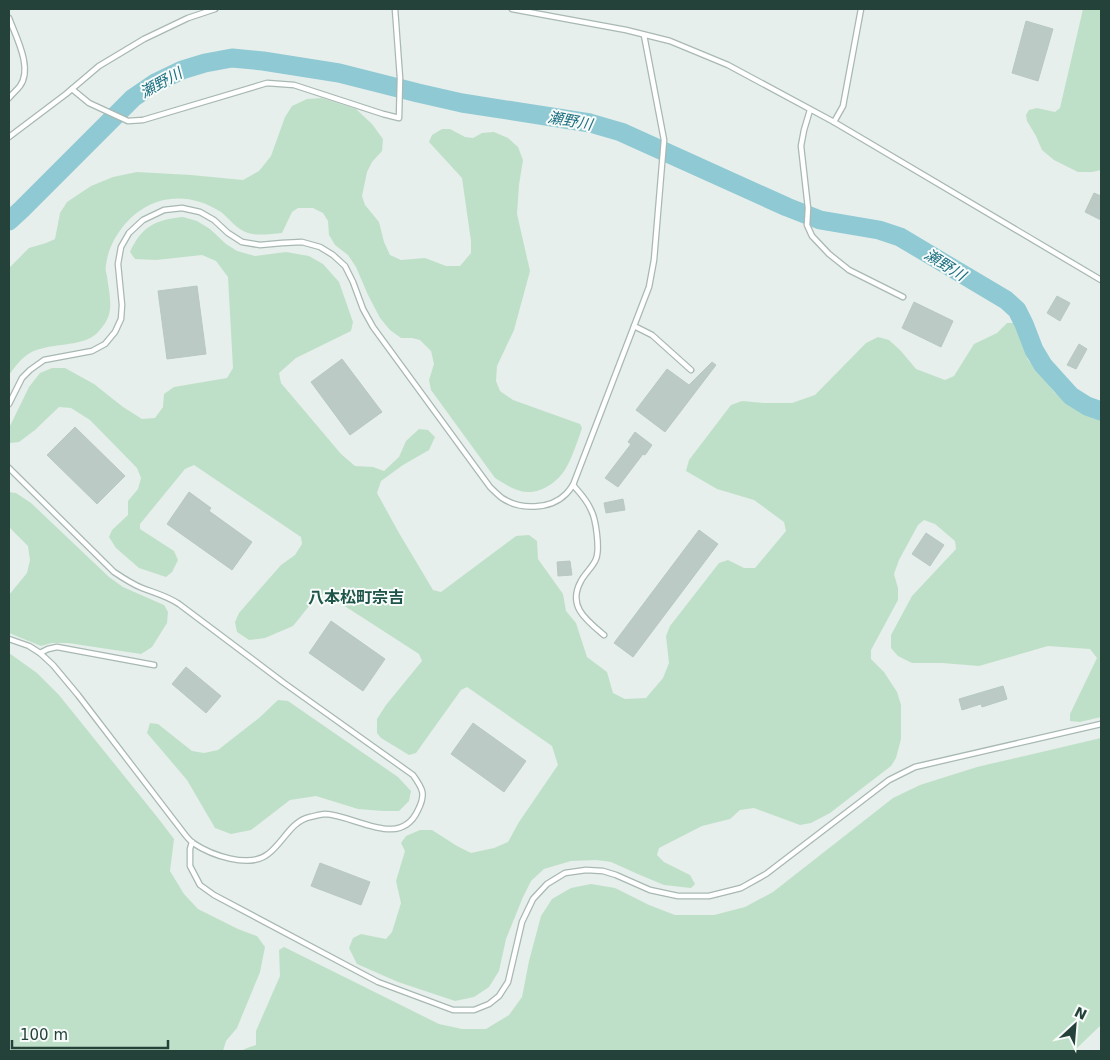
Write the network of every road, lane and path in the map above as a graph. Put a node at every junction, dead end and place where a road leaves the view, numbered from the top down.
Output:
1 (215, 9) edge
2 (396, 9) edge
3 (512, 9) edge
4 (861, 9) edge
5 (9, 18) edge
6 (644, 35) junction
7 (72, 89) junction
8 (9, 98) edge
9 (810, 110) junction
10 (834, 122) junction
11 (9, 137) edge
12 (1101, 280) edge
13 (903, 297) dead end
14 (634, 326) junction
15 (691, 370) dead end
16 (9, 404) edge
17 (9, 468) edge
18 (573, 485) junction
19 (604, 634) dead end
20 (9, 639) edge
21 (40, 653) junction
22 (154, 665) dead end
23 (1101, 724) edge
24 (192, 842) junction

1 - 7 lane
2 - 7 lane
3 - 6 lane
4 - 10 lane
5 - 8 lane
6 - 9 lane
6 - 14 lane
7 - 11 lane
9 - 10 lane
9 - 13 lane
10 - 12 lane
14 - 15 lane
14 - 18 lane
16 - 18 lane
17 - 24 lane
18 - 19 lane
20 - 21 lane
21 - 22 lane
21 - 24 lane
23 - 24 lane

